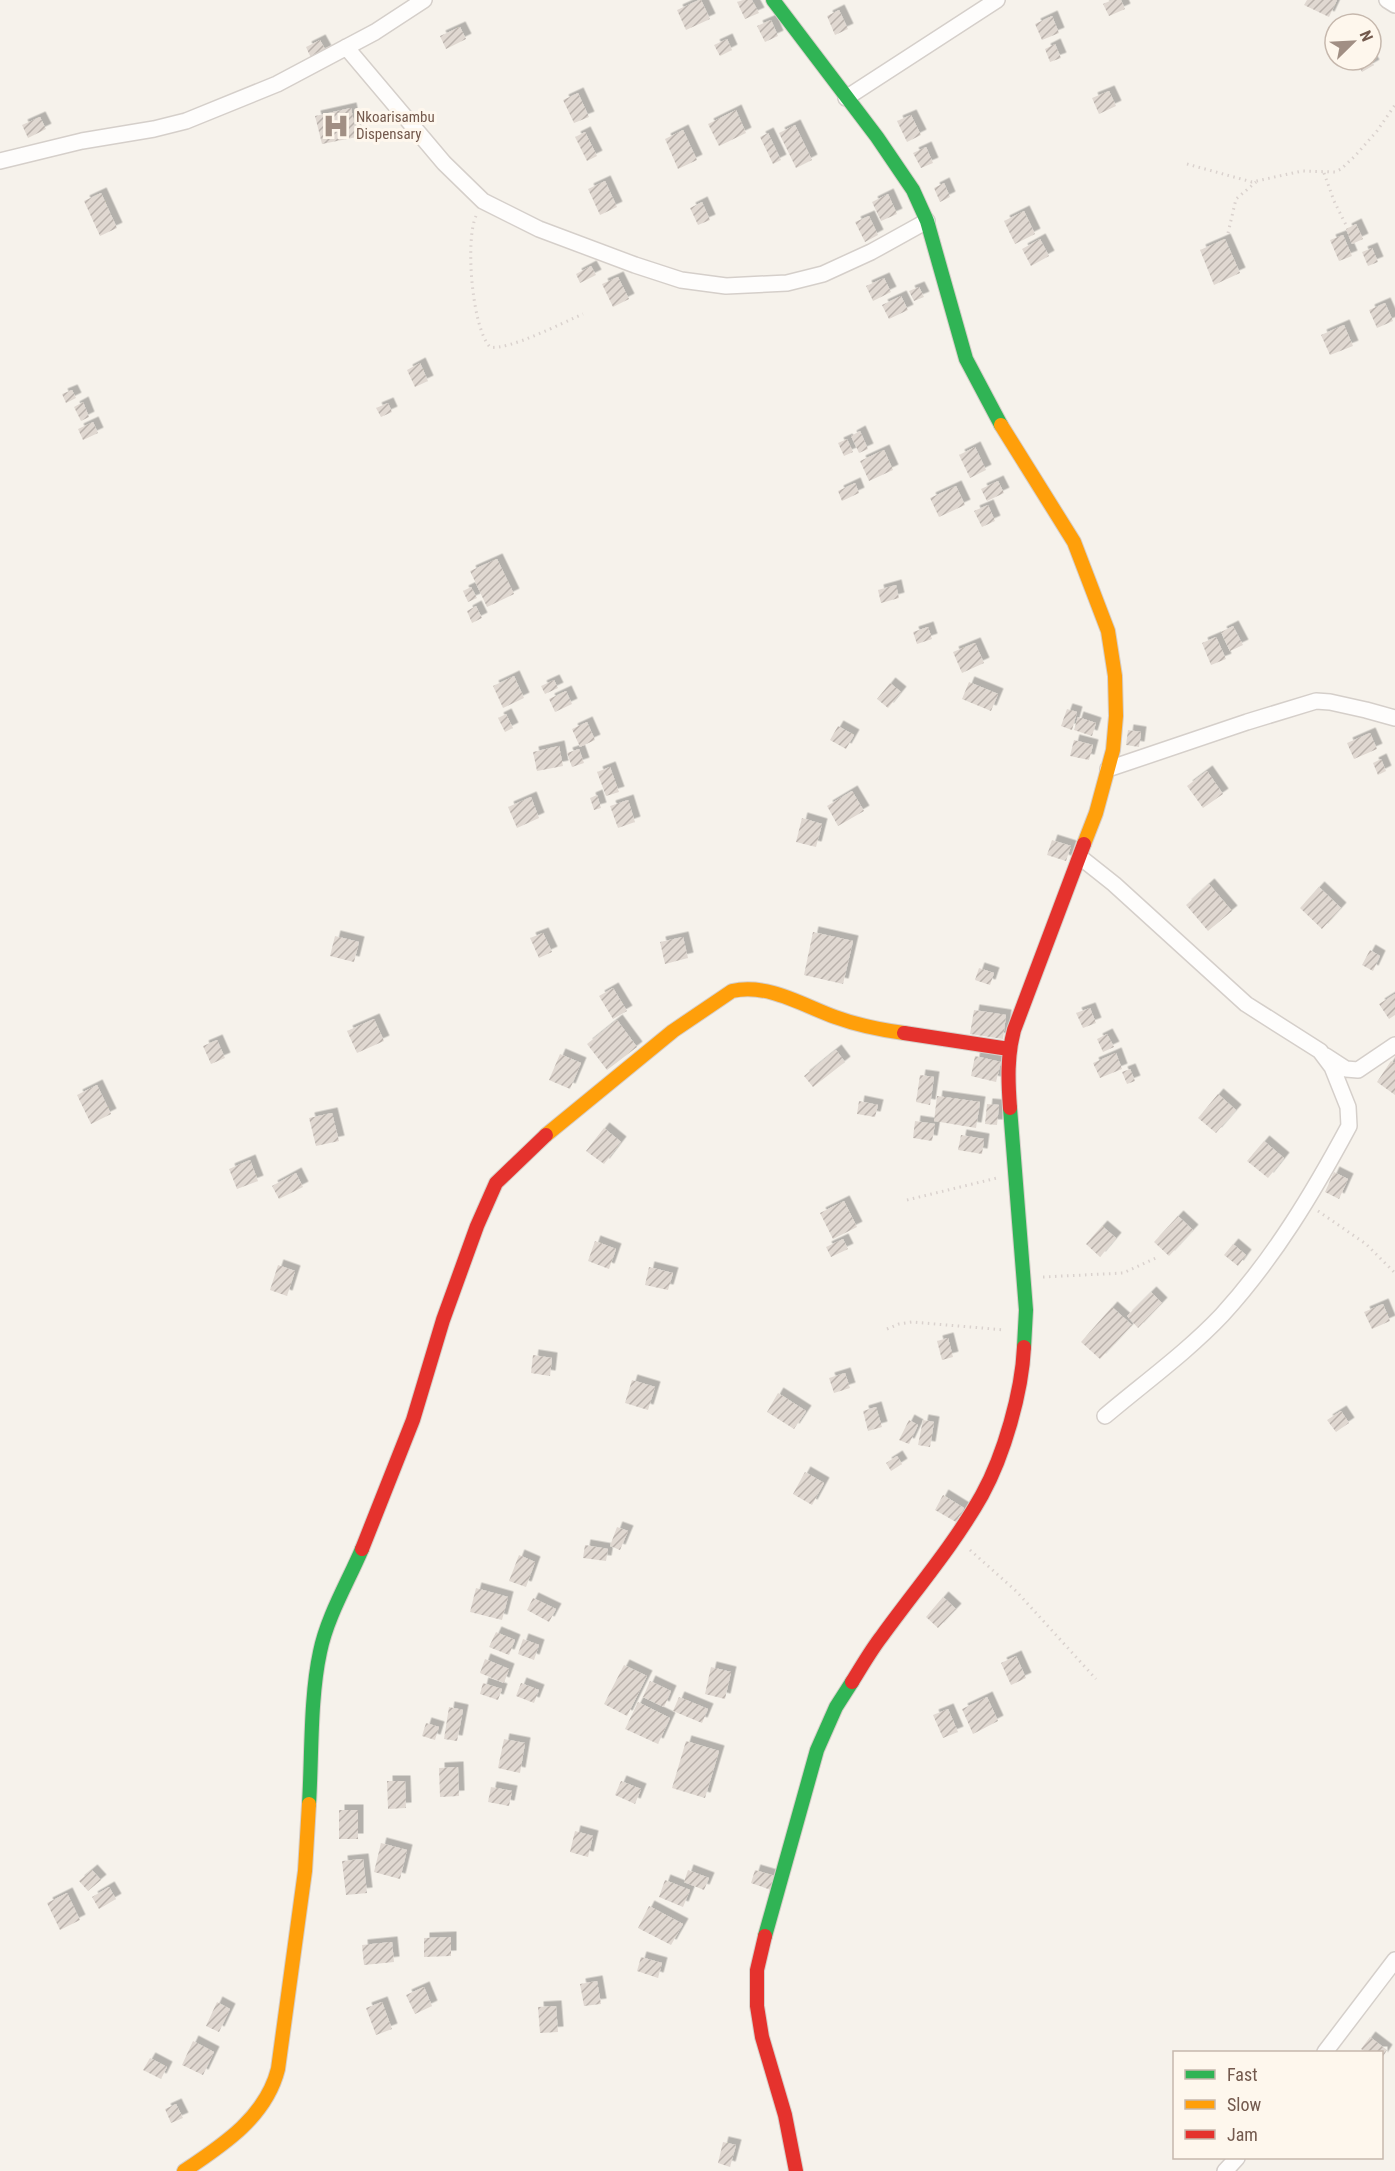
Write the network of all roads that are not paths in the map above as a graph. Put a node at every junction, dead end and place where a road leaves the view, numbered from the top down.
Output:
1 (424, 0) edge
2 (773, 0) edge
3 (997, 0) edge
4 (1388, 0) edge
5 (1395, 5) edge
6 (346, 47) junction
7 (846, 98) junction
8 (0, 161) edge
9 (927, 221) junction
10 (1395, 718) edge
11 (1108, 769) junction
12 (1080, 857) junction
13 (1395, 1045) edge
14 (1009, 1050) junction
15 (1326, 1056) junction
16 (1105, 1416) dead end
17 (1395, 1960) edge
18 (1325, 2051) edge
19 (1235, 2159) edge
20 (184, 2171) edge
21 (796, 2171) edge
22 (1225, 2171) edge

1 - 6 street
2 - 7 street
3 - 7 street
4 - 5 street
6 - 8 street
6 - 9 street
7 - 9 street
9 - 11 street
10 - 11 street
11 - 12 street
12 - 14 street
12 - 15 street
13 - 15 street
14 - 20 street
14 - 21 street
15 - 16 street
17 - 18 street
19 - 22 street

